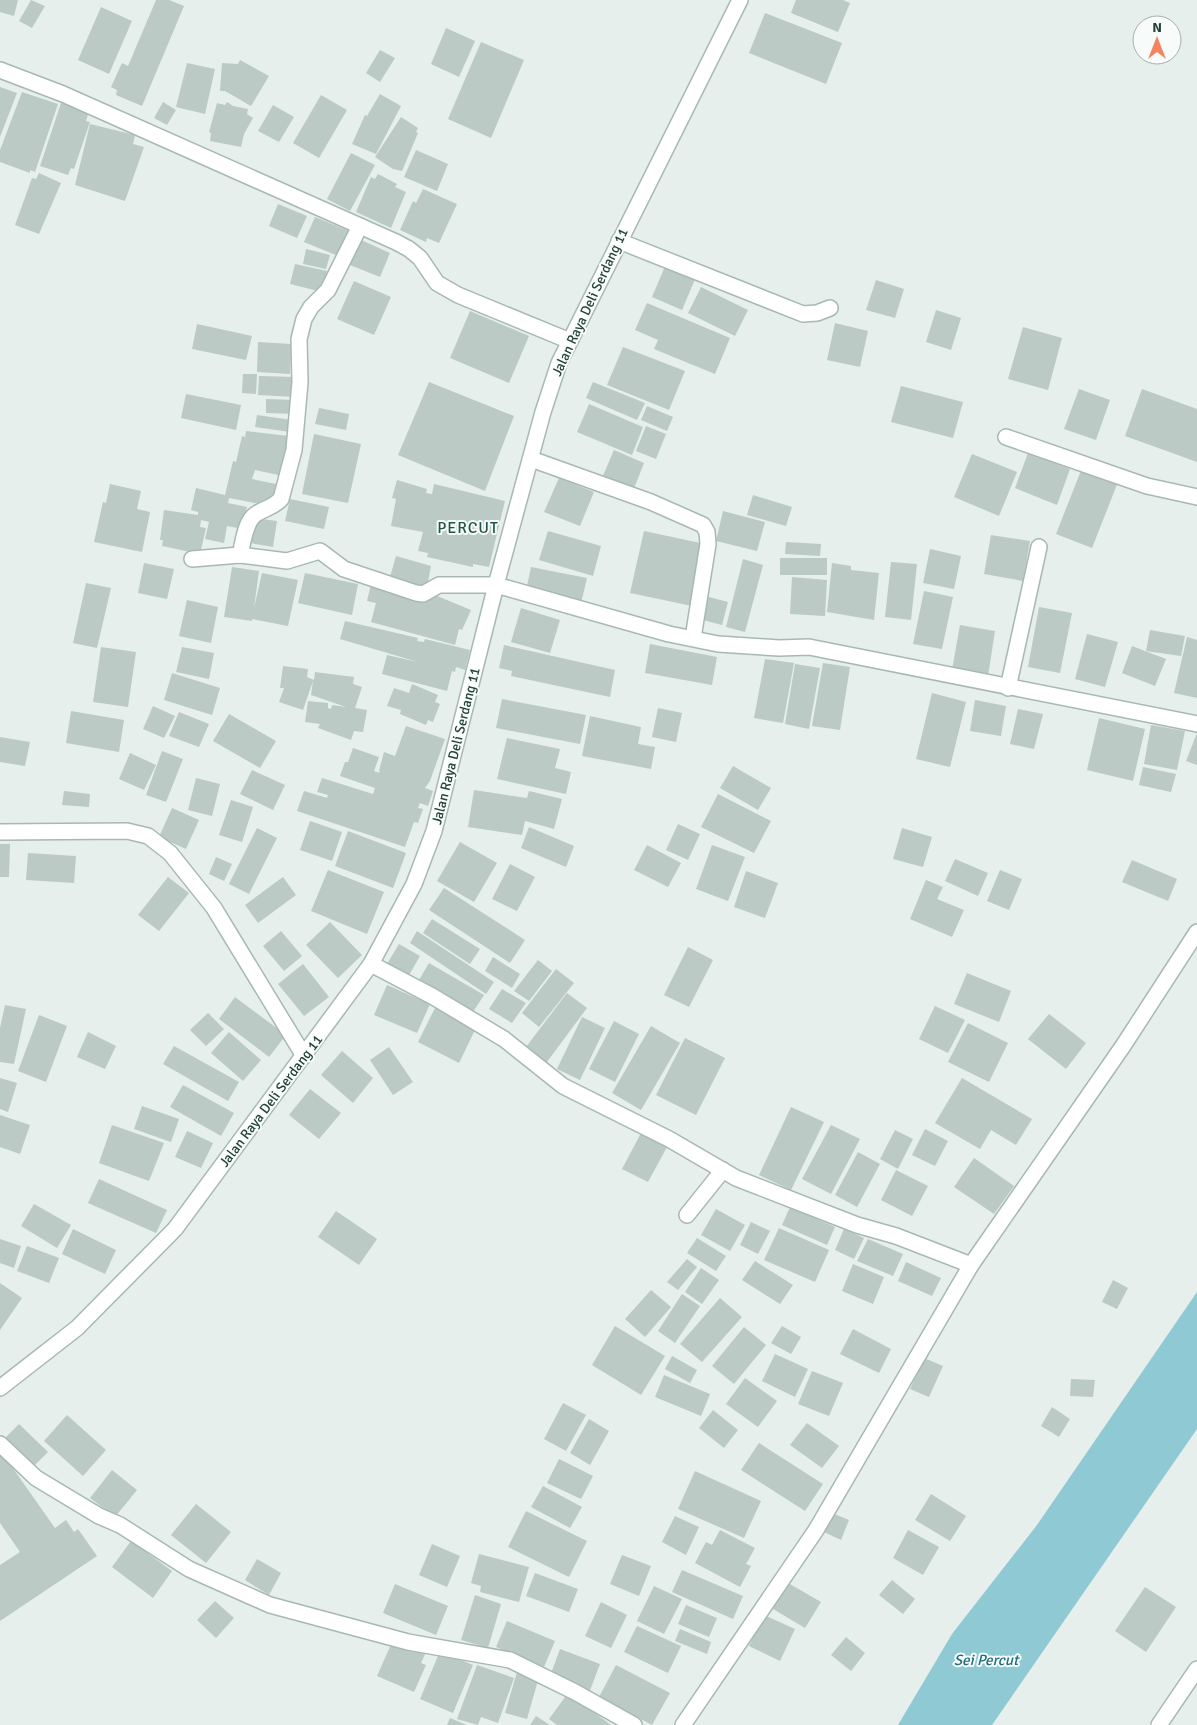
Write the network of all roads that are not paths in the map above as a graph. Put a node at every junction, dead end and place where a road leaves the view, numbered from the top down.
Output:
1 (740, 0) edge
2 (0, 70) edge
3 (360, 226) junction
4 (619, 241) junction
5 (830, 308) dead end
6 (570, 341) junction
7 (1006, 437) dead end
8 (531, 459) junction
9 (1197, 497) edge
10 (1039, 547) dead end
11 (240, 556) junction
12 (192, 558) dead end
13 (496, 585) junction
14 (693, 638) junction
15 (1008, 688) junction
16 (1197, 724) edge
17 (0, 832) edge
18 (1197, 932) edge
19 (371, 964) junction
20 (304, 1056) junction
21 (722, 1170) junction
22 (687, 1214) dead end
23 (971, 1265) junction
24 (0, 1388) edge
25 (0, 1444) edge
26 (1197, 1669) edge
27 (634, 1725) edge
28 (683, 1725) edge
29 (1159, 1725) edge

1 - 4 street, Jalan Raya Deli Serdang 11
2 - 3 street
3 - 6 street
3 - 11 street
4 - 5 street
4 - 6 street, Jalan Raya Deli Serdang 11
6 - 8 street, Jalan Raya Deli Serdang 11
7 - 9 street
8 - 13 street, Jalan Raya Deli Serdang 11
8 - 14 street
10 - 15 street
11 - 12 street
11 - 13 street
13 - 14 street
13 - 19 street, Jalan Raya Deli Serdang 11
14 - 15 street
15 - 16 street
17 - 20 street
18 - 23 street
19 - 20 street, Jalan Raya Deli Serdang 11
19 - 21 street
20 - 24 street, Jalan Raya Deli Serdang 11
21 - 22 street
21 - 23 street
23 - 28 street
25 - 27 street
26 - 29 street

